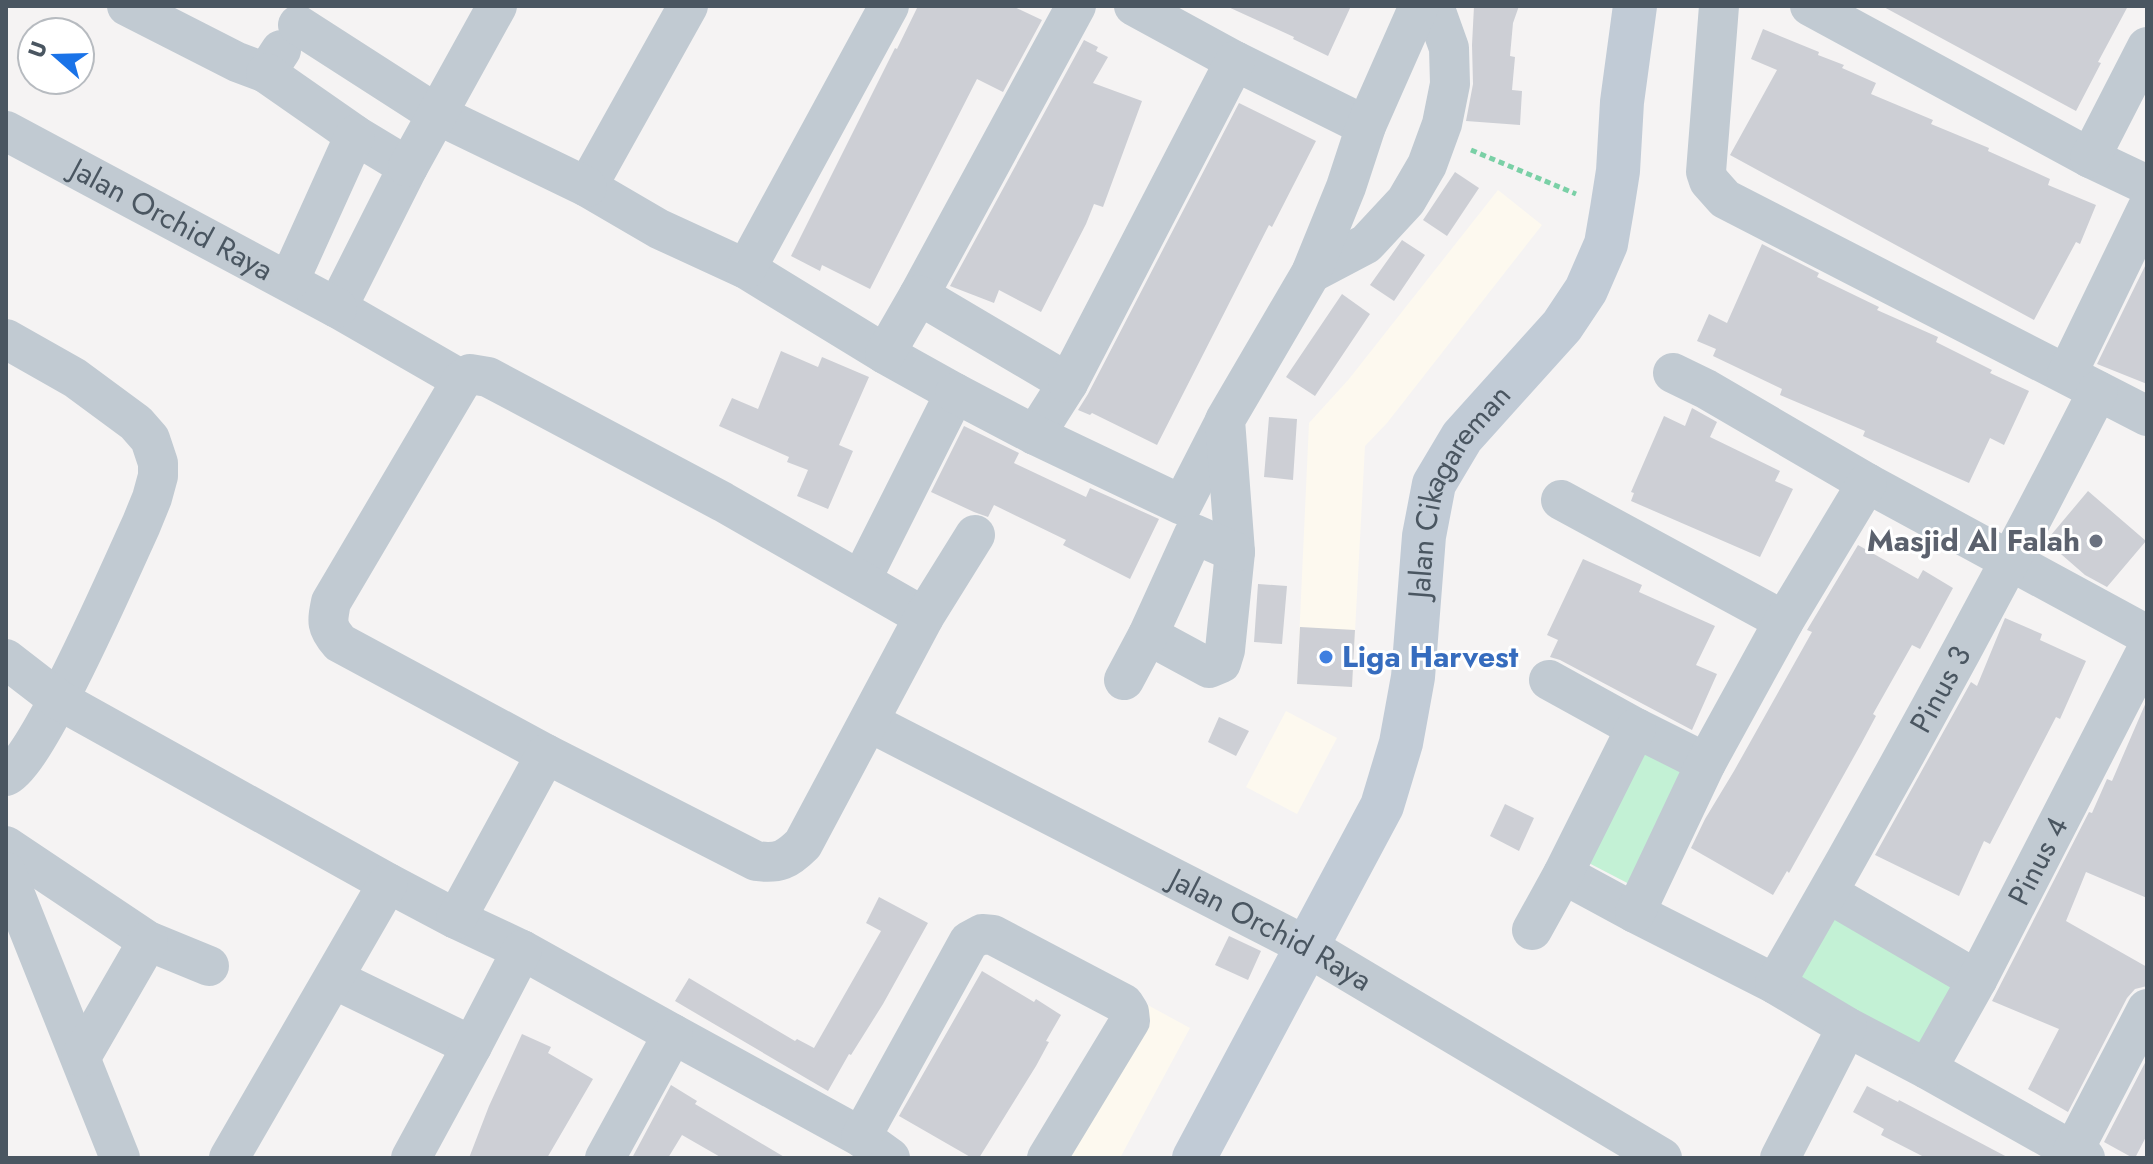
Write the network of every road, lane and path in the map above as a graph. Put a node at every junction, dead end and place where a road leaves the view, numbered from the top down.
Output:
1 (127, 6) edge
2 (497, 6) edge
3 (688, 6) edge
4 (889, 6) edge
5 (1076, 6) edge
6 (1134, 6) edge
7 (1419, 6) edge
8 (1434, 6) edge
9 (1635, 6) edge
10 (1719, 6) edge
11 (1810, 6) edge
12 (303, 16) edge
13 (2147, 47) edge
14 (1235, 61) junction
15 (266, 73) junction
16 (438, 115) junction
17 (1366, 126) junction
18 (6, 131) edge
19 (355, 135) junction
20 (1437, 136) junction
21 (2090, 158) junction
22 (408, 167) junction
23 (2147, 185) edge
24 (587, 187) junction
25 (1612, 209) junction
26 (2147, 209) edge
27 (746, 269) junction
28 (1311, 273) junction
29 (289, 281) junction
30 (919, 295) junction
31 (337, 308) junction
32 (6, 339) edge
33 (885, 354) junction
34 (1673, 373) dead end
35 (462, 380) junction
36 (1068, 383) junction
37 (2082, 383) junction
38 (955, 393) junction
39 (2147, 416) edge
40 (1225, 420) junction
41 (1035, 435) junction
42 (1867, 483) junction
43 (1561, 500) dead end
44 (1188, 520) junction
45 (975, 535) dead end
46 (1235, 552) junction
47 (2011, 561) junction
48 (861, 580) junction
49 (924, 617) junction
50 (1784, 621) junction
51 (1148, 635) junction
52 (2147, 635) edge
53 (2147, 650) edge
54 (6, 659) edge
55 (1124, 680) dead end
56 (1549, 680) dead end
57 (59, 700) junction
58 (869, 722) junction
59 (1636, 728) junction
60 (546, 754) junction
61 (1706, 763) junction
62 (6, 776) edge
63 (6, 846) edge
64 (6, 872) edge
65 (1563, 874) junction
66 (388, 883) junction
67 (1828, 893) junction
68 (1635, 913) junction
69 (456, 919) junction
70 (1532, 930) dead end
71 (148, 941) junction
72 (1306, 946) junction
73 (522, 950) junction
74 (209, 966) dead end
75 (334, 979) junction
76 (1977, 980) junction
77 (1775, 984) junction
78 (2147, 1009) edge
79 (1847, 1027) junction
80 (673, 1034) junction
81 (472, 1046) junction
82 (81, 1057) junction
83 (1927, 1069) junction
84 (876, 1148) edge
85 (2079, 1155) edge
86 (120, 1158) edge
87 (229, 1158) edge
88 (411, 1158) edge
89 (605, 1158) edge
90 (1047, 1158) edge
91 (1194, 1158) edge
92 (1662, 1158) edge
93 (1780, 1158) edge

1 - 15 street
2 - 16 street
3 - 24 street
4 - 27 street
5 - 30 street
6 - 14 street
7 - 17 street
8 - 20 street
9 - 25 street, Jalan Cikagareman
10 - 37 street
11 - 21 street
12 - 15 street
12 - 16 street
13 - 21 street
14 - 17 street
14 - 36 street
15 - 19 street
16 - 22 street
16 - 24 street
17 - 28 street
18 - 29 street, Jalan Orchid Raya
19 - 22 street
19 - 29 street
20 - 25 path
20 - 28 street
21 - 23 street
22 - 31 street
24 - 27 street
25 - 72 street, Jalan Cikagareman
26 - 37 street, Pinus 3
27 - 33 street
28 - 40 street
29 - 31 street, Jalan Orchid Raya
30 - 33 street
30 - 36 street
31 - 35 street, Jalan Orchid Raya
32 - 57 street
33 - 38 street
34 - 42 street
35 - 48 street
35 - 60 street
36 - 41 street
37 - 39 street
37 - 47 street, Pinus 3
38 - 41 street
38 - 48 street
40 - 44 street
40 - 46 street
41 - 44 street
42 - 47 street
42 - 50 street
43 - 50 street
44 - 46 street
44 - 51 street
45 - 49 street
46 - 51 street
47 - 52 street
47 - 67 street, Pinus 3
48 - 49 street
49 - 58 street
50 - 61 street
51 - 55 street
53 - 76 street, Pinus 4
54 - 57 street
56 - 59 street
57 - 62 street
57 - 66 street
58 - 60 street
58 - 72 street, Jalan Orchid Raya
59 - 61 street
59 - 65 street
60 - 69 street
61 - 68 street
63 - 71 street
64 - 82 street
65 - 68 street
65 - 70 street
66 - 69 street
66 - 75 street
67 - 76 street
67 - 77 street, Pinus 3
68 - 77 street
69 - 73 street
71 - 74 street
71 - 82 street
72 - 91 street, Jalan Cikagareman
72 - 92 street, Jalan Orchid Raya
73 - 80 street
73 - 81 street
75 - 81 street
75 - 87 street
76 - 83 street, Pinus 4
77 - 79 street
78 - 85 street
79 - 83 street
79 - 93 street
80 - 84 street
80 - 89 street
81 - 88 street
82 - 86 street
83 - 85 street
84 - 90 street

